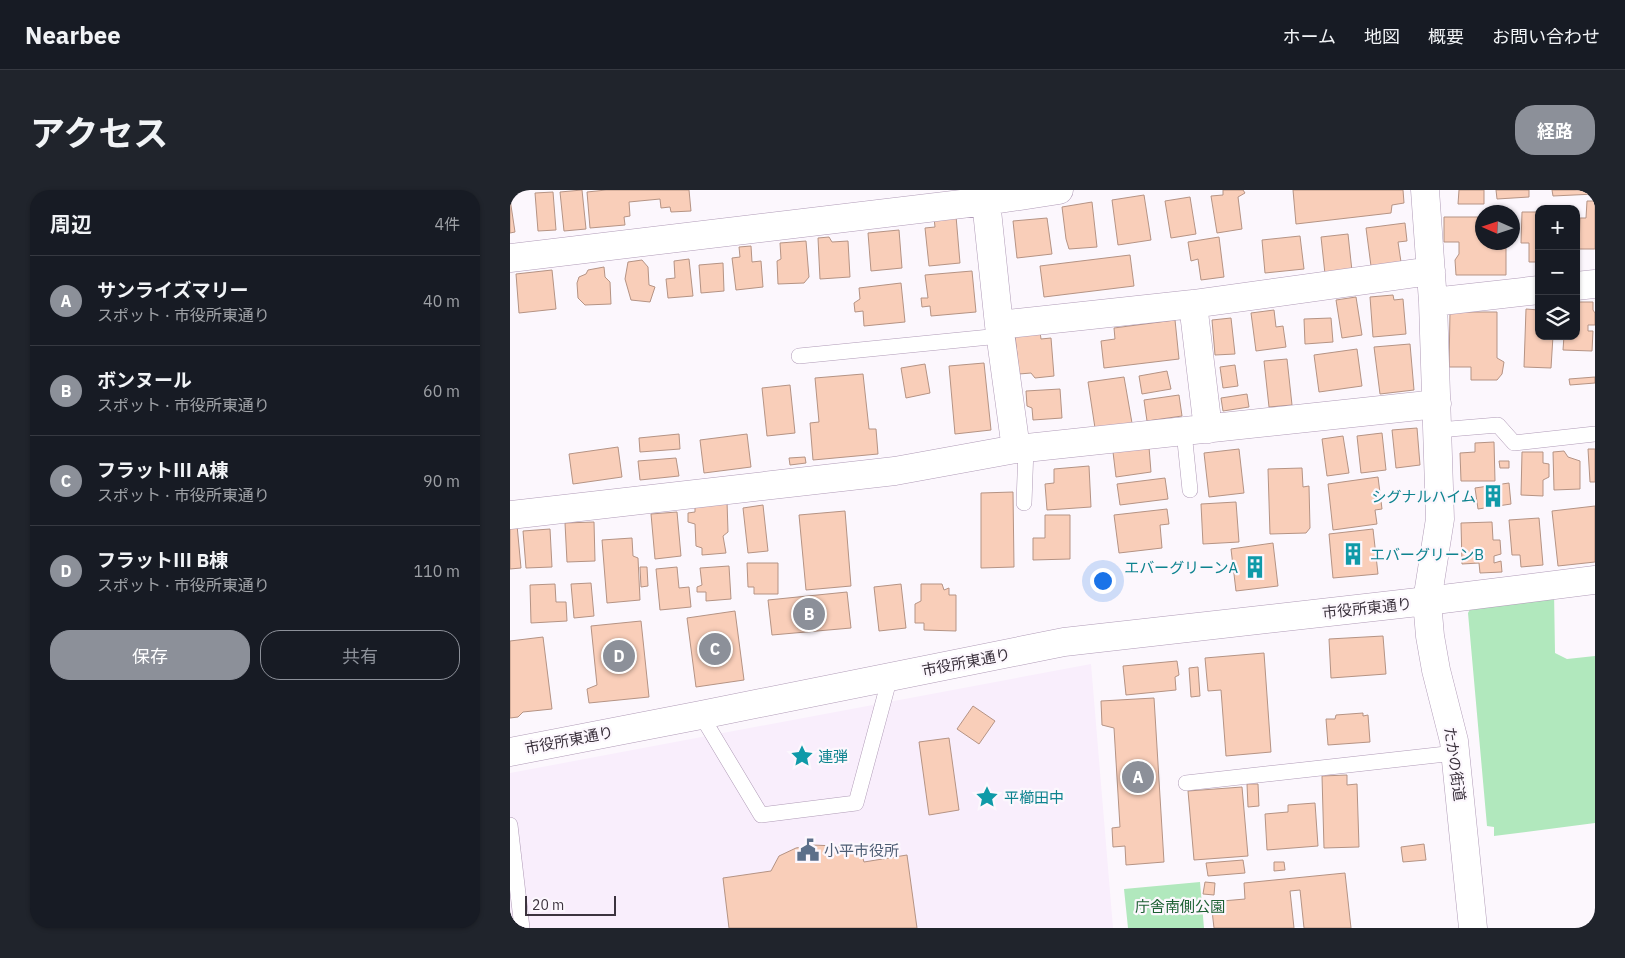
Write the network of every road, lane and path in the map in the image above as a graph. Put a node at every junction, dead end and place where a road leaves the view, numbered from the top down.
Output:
1 (1059, 190) edge
2 (1425, 190) edge
3 (986, 201) junction
4 (510, 258) edge
5 (1431, 271) junction
6 (1595, 284) edge
7 (1580, 286) edge
8 (1535, 290) edge
9 (1433, 302) junction
10 (1193, 304) junction
11 (1000, 330) junction
12 (798, 356) dead end
13 (1437, 404) junction
14 (1438, 430) junction
15 (1196, 431) junction
16 (1595, 434) edge
17 (1021, 449) junction
18 (1190, 490) dead end
19 (1024, 504) dead end
20 (510, 514) edge
21 (1595, 580) edge
22 (1427, 601) junction
23 (890, 677) junction
24 (701, 715) junction
25 (510, 752) edge
26 (1455, 753) junction
27 (1186, 783) dead end
28 (510, 825) edge
29 (522, 928) edge
30 (1473, 928) edge

1 - 3 street
2 - 5 street, たかの街道
3 - 4 street
3 - 11 street
5 - 9 street, たかの街道
5 - 10 street
6 - 7 street
8 - 9 street
9 - 13 street, たかの街道
10 - 11 street
10 - 15 street
11 - 12 lane
11 - 17 street
13 - 14 street, たかの街道
13 - 15 street
14 - 16 lane
14 - 22 street, たかの街道
15 - 17 street
15 - 18 lane
17 - 19 lane
17 - 20 street
21 - 22 street, 市役所東通り
22 - 23 street, 市役所東通り
22 - 26 street, たかの街道
23 - 24 street, 市役所東通り
23 - 24 lane
24 - 25 street, 市役所東通り
26 - 27 lane
26 - 30 street, たかの街道
28 - 29 lane

